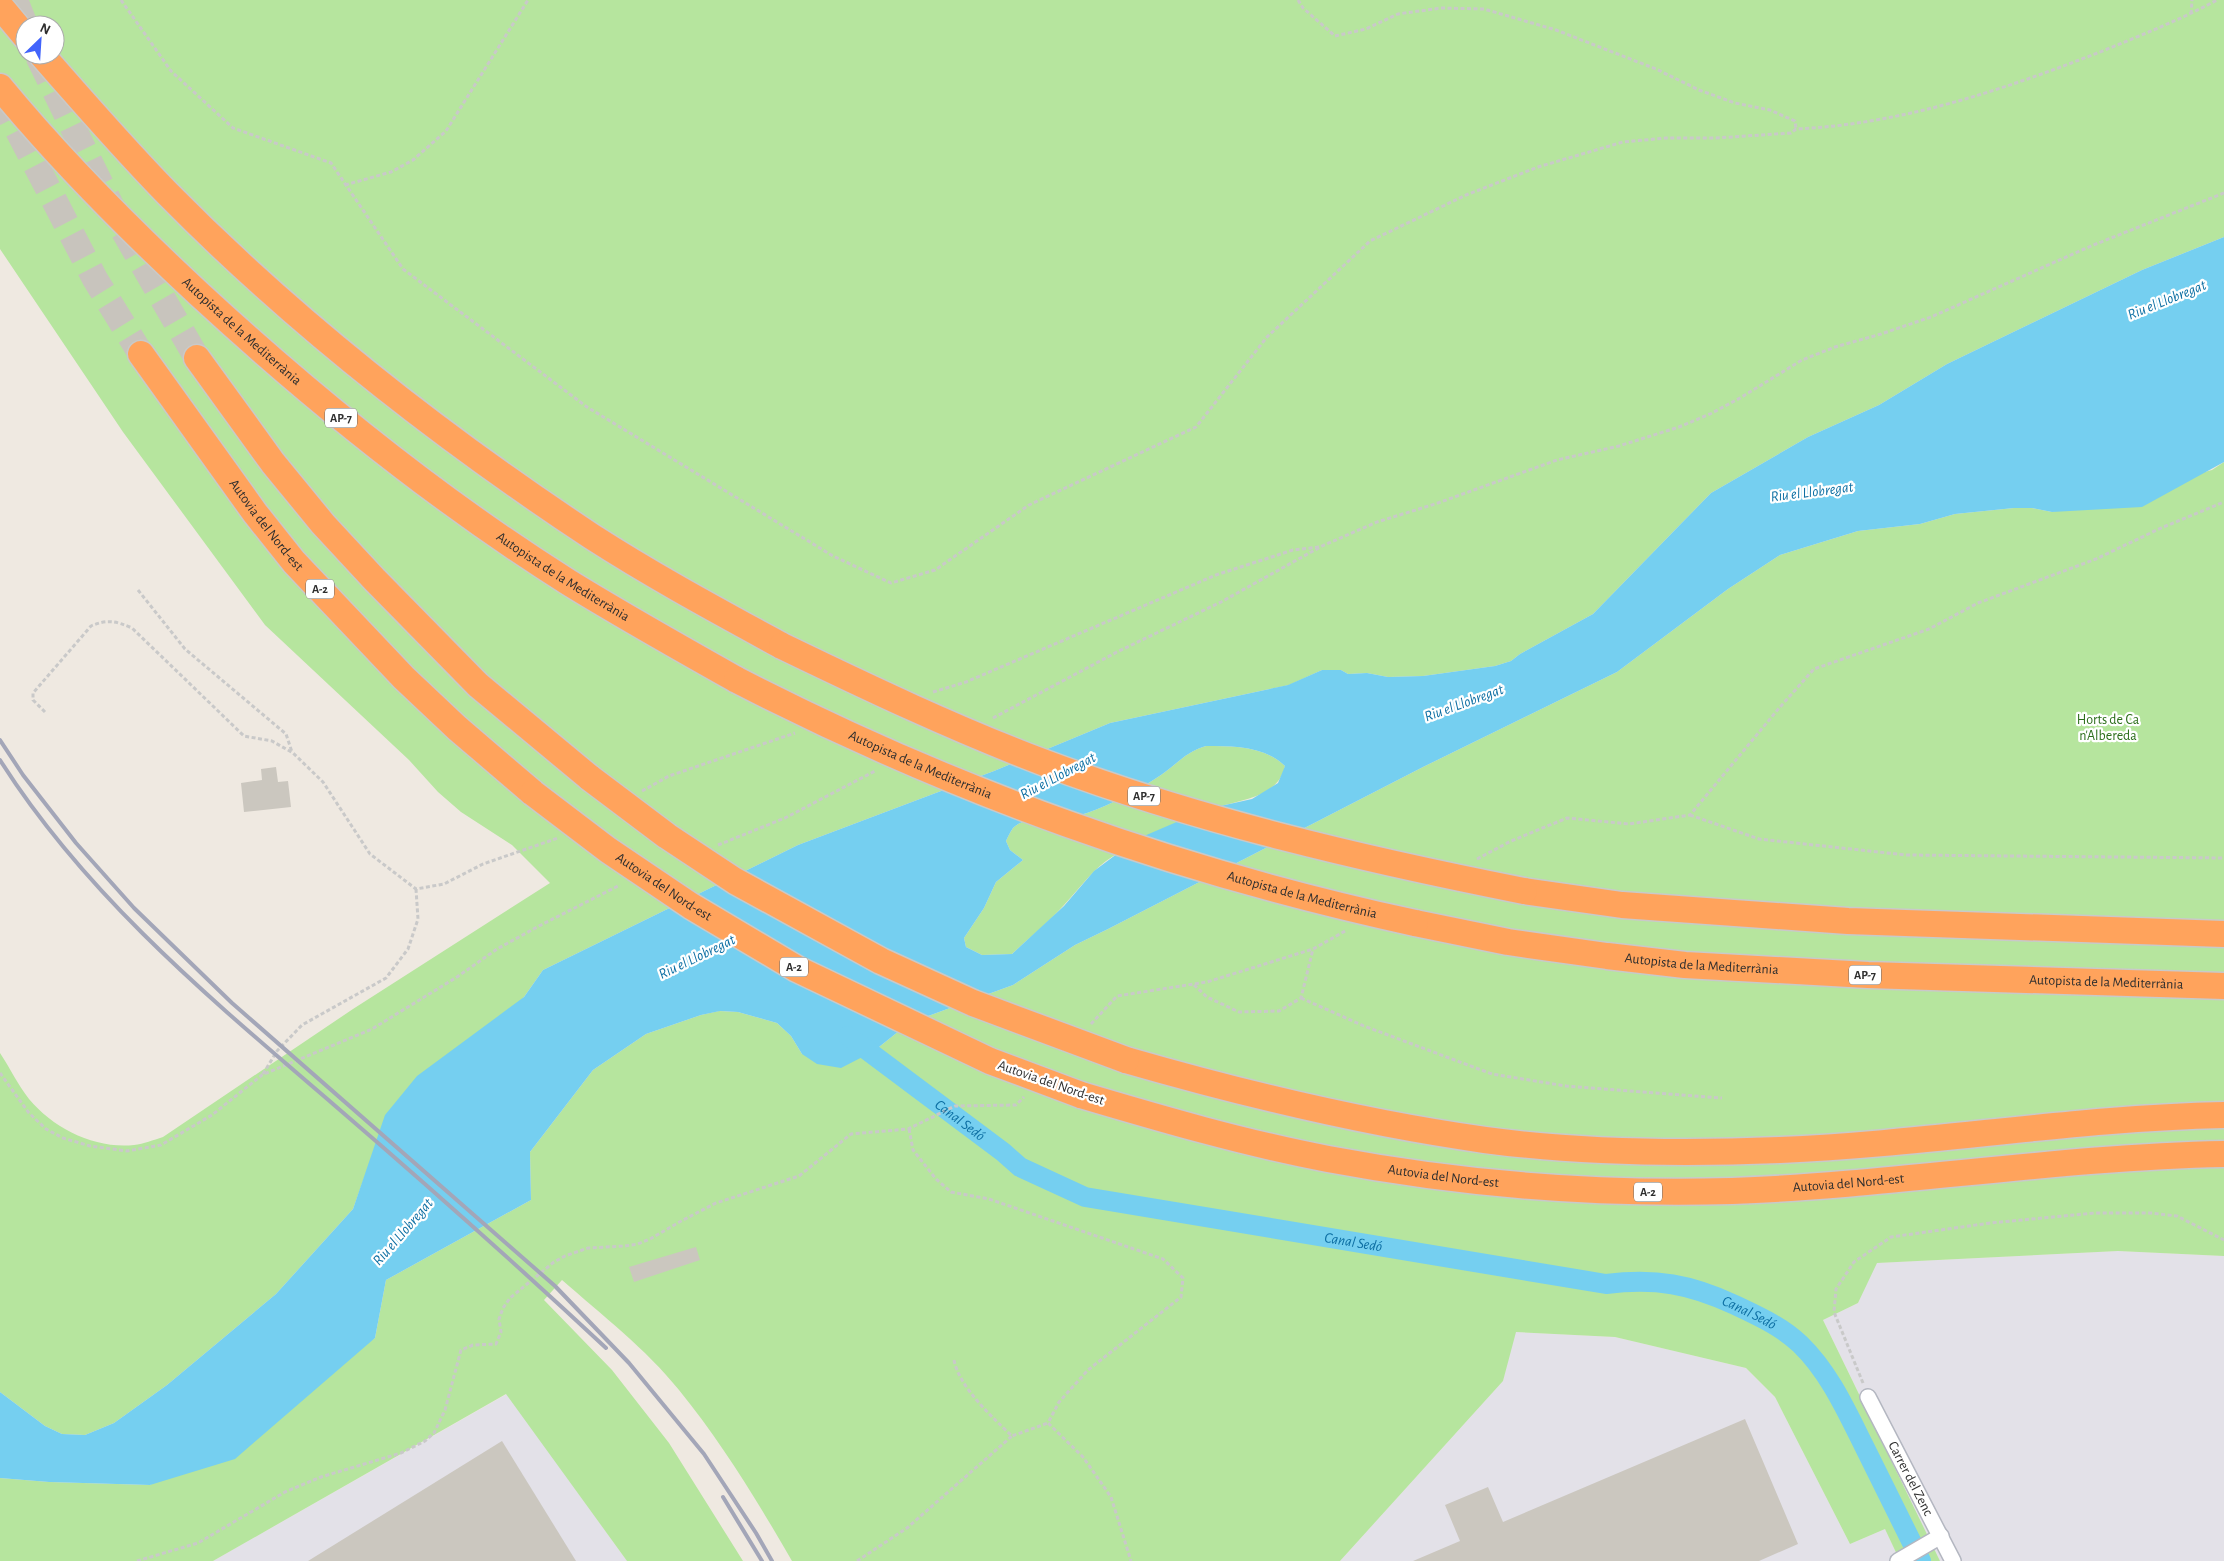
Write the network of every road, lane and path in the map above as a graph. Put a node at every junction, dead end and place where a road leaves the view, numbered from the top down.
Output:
1 (121, 0) edge
2 (528, 0) edge
3 (1298, 0) edge
4 (2192, 0) edge
5 (2217, 0) edge
6 (0, 6) edge
7 (2191, 14) junction
8 (15, 24) edge
9 (51, 65) edge
10 (0, 87) edge
11 (1796, 128) junction
12 (346, 185) junction
13 (2224, 193) edge
14 (140, 354) tunnel mouth
15 (197, 358) tunnel mouth
16 (2224, 502) edge
17 (138, 590) dead end
18 (1814, 669) dead end
19 (45, 712) dead end
20 (992, 719) dead end
21 (292, 753) junction
22 (876, 770) dead end
23 (1690, 815) dead end
24 (729, 841) dead end
25 (2224, 858) edge
26 (616, 886) dead end
27 (2224, 934) edge
28 (1313, 949) dead end
29 (1194, 985) dead end
30 (2224, 986) edge
31 (1301, 998) junction
32 (0, 1072) edge
33 (262, 1075) junction
34 (1722, 1098) dead end
35 (2224, 1115) edge
36 (2224, 1154) edge
37 (2224, 1240) edge
38 (954, 1360) dead end
39 (1868, 1397) joint
40 (1048, 1423) junction
41 (1012, 1436) junction
42 (1935, 1540) junction
43 (137, 1561) edge
44 (857, 1561) edge
45 (1131, 1561) edge
46 (1898, 1561) edge
47 (1954, 1561) edge

1 - 12 path
2 - 12 path
3 - 11 path
4 - 7 path
5 - 7 path
6 - 8 highway
7 - 11 path
9 - 27 highway, AP-7, bridge
10 - 30 highway, Autopista de la Mediterrània / AP-7, bridge
11 - 12 path
13 - 20 path
14 - 36 highway, Autovia del Nord-est / A-2, bridge
15 - 35 highway, bridge
16 - 18 path
17 - 21 path
19 - 21 path
21 - 33 path
22 - 24 path
23 - 25 path
26 - 33 path
28 - 31 path
29 - 31 path
31 - 34 path
32 - 33 path
37 - 39 path
38 - 41 path
39 - 42 street, Carrer del Zenc
40 - 41 path
40 - 43 path
40 - 45 path
41 - 44 path
42 - 46 street
42 - 47 street, Carrer del Zenc

